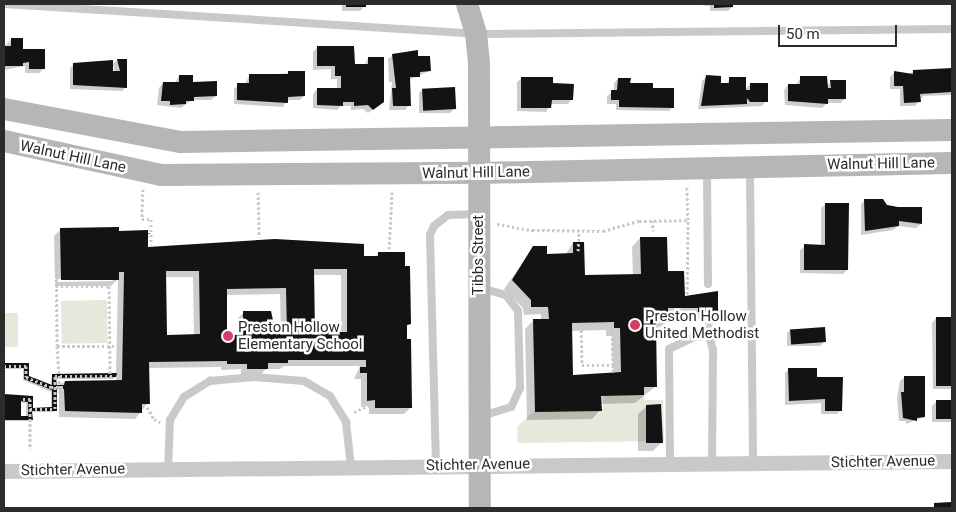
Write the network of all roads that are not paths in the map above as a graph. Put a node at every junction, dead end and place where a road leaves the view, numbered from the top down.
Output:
1 (4, 4) edge
2 (468, 4) edge
3 (952, 29) edge
4 (476, 34) junction
5 (4, 110) edge
6 (952, 130) edge
7 (706, 135) junction
8 (480, 139) junction
9 (4, 141) edge
10 (952, 163) edge
11 (750, 165) junction
12 (706, 166) junction
13 (479, 173) junction
14 (487, 219) junction
15 (708, 284) dead end
16 (479, 287) junction
17 (708, 315) dead end
18 (709, 336) junction
19 (480, 416) junction
20 (952, 461) edge
21 (670, 464) junction
22 (712, 464) junction
23 (753, 464) junction
24 (480, 465) junction
25 (436, 466) junction
26 (351, 467) junction
27 (168, 469) junction
28 (4, 471) edge
29 (480, 508) edge

1 - 4 lane
2 - 4 main road, Tibbs Street
3 - 4 lane
4 - 8 main road, Tibbs Street
5 - 8 main road
6 - 7 main road
7 - 8 main road
7 - 12 main road
8 - 13 main road, Tibbs Street
9 - 13 main road, Walnut Hill Lane
10 - 11 main road, Walnut Hill Lane
11 - 12 main road, Walnut Hill Lane
11 - 23 lane
12 - 13 main road, Walnut Hill Lane
12 - 15 lane
13 - 14 main road, Tibbs Street
14 - 16 main road, Tibbs Street
14 - 25 lane
16 - 19 main road, Tibbs Street
16 - 19 lane
17 - 18 lane
18 - 21 lane
18 - 22 lane
19 - 24 main road, Tibbs Street
20 - 23 street, Stichter Avenue
21 - 22 street, Stichter Avenue
21 - 24 street, Stichter Avenue
22 - 23 street, Stichter Avenue
24 - 25 street, Stichter Avenue
24 - 29 main road, Tibbs Street
25 - 26 street, Stichter Avenue
26 - 27 street, Stichter Avenue
26 - 27 lane
27 - 28 street, Stichter Avenue

